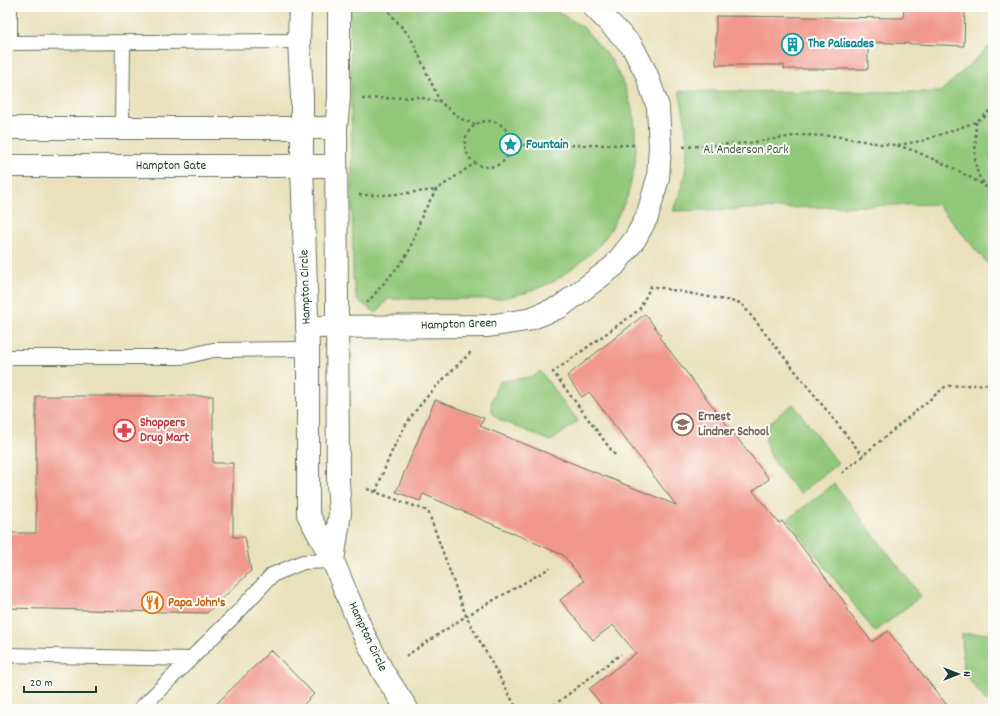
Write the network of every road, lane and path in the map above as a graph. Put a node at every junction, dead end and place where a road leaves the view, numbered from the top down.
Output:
1 (10, 7) edge
2 (300, 7) edge
3 (339, 7) edge
4 (385, 7) edge
5 (594, 7) edge
6 (299, 41) junction
7 (123, 42) junction
8 (9, 43) edge
9 (356, 99) dead end
10 (440, 102) junction
11 (993, 108) edge
12 (993, 116) edge
13 (983, 117) junction
14 (976, 122) junction
15 (477, 125) junction
16 (301, 127) junction
17 (7, 128) edge
18 (122, 128) junction
19 (336, 128) junction
20 (511, 145) junction
21 (640, 145) dead end
22 (896, 145) junction
23 (679, 147) dead end
24 (475, 163) junction
25 (302, 165) junction
26 (7, 166) edge
27 (336, 166) junction
28 (985, 186) junction
29 (436, 190) junction
30 (356, 194) dead end
31 (993, 194) edge
32 (365, 307) dead end
33 (337, 327) junction
34 (307, 328) junction
35 (308, 349) junction
36 (472, 351) dead end
37 (7, 357) edge
38 (993, 384) edge
39 (615, 455) dead end
40 (863, 456) junction
41 (842, 473) dead end
42 (367, 489) dead end
43 (376, 492) junction
44 (334, 561) junction
45 (550, 568) dead end
46 (466, 616) junction
47 (621, 654) dead end
48 (7, 655) edge
49 (406, 656) dead end
50 (191, 659) junction
51 (140, 709) edge
52 (406, 709) edge
53 (517, 709) edge
54 (549, 709) edge

1 - 8 lane
2 - 6 street, Hampton Circle
3 - 19 street, Hampton Circle
4 - 10 path
5 - 33 street, Hampton Green
6 - 7 lane
6 - 16 street, Hampton Circle
7 - 8 lane
7 - 18 lane
9 - 10 path
10 - 15 path
11 - 13 path
12 - 13 path
13 - 14 path
14 - 22 path
14 - 28 path
15 - 20 path
15 - 24 path
16 - 18 street
16 - 19 street
16 - 25 street, Hampton Circle
17 - 18 street
19 - 27 street, Hampton Circle
20 - 21 path
20 - 24 path
22 - 23 path
22 - 28 path
24 - 29 path
25 - 26 street, Hampton Gate
25 - 27 street, Hampton Gate
25 - 34 street, Hampton Circle
27 - 33 street, Hampton Circle
28 - 31 path
29 - 30 path
29 - 32 path
33 - 34 street, Hampton Green
33 - 44 street, Hampton Circle
34 - 35 street, Hampton Circle
35 - 37 lane
35 - 44 street, Hampton Circle
36 - 43 path
38 - 40 path
39 - 40 path
40 - 41 path
42 - 43 path
43 - 46 path
44 - 50 lane
44 - 52 street, Hampton Circle
45 - 46 path
46 - 49 path
46 - 53 path
47 - 54 path
48 - 50 lane
50 - 51 lane

